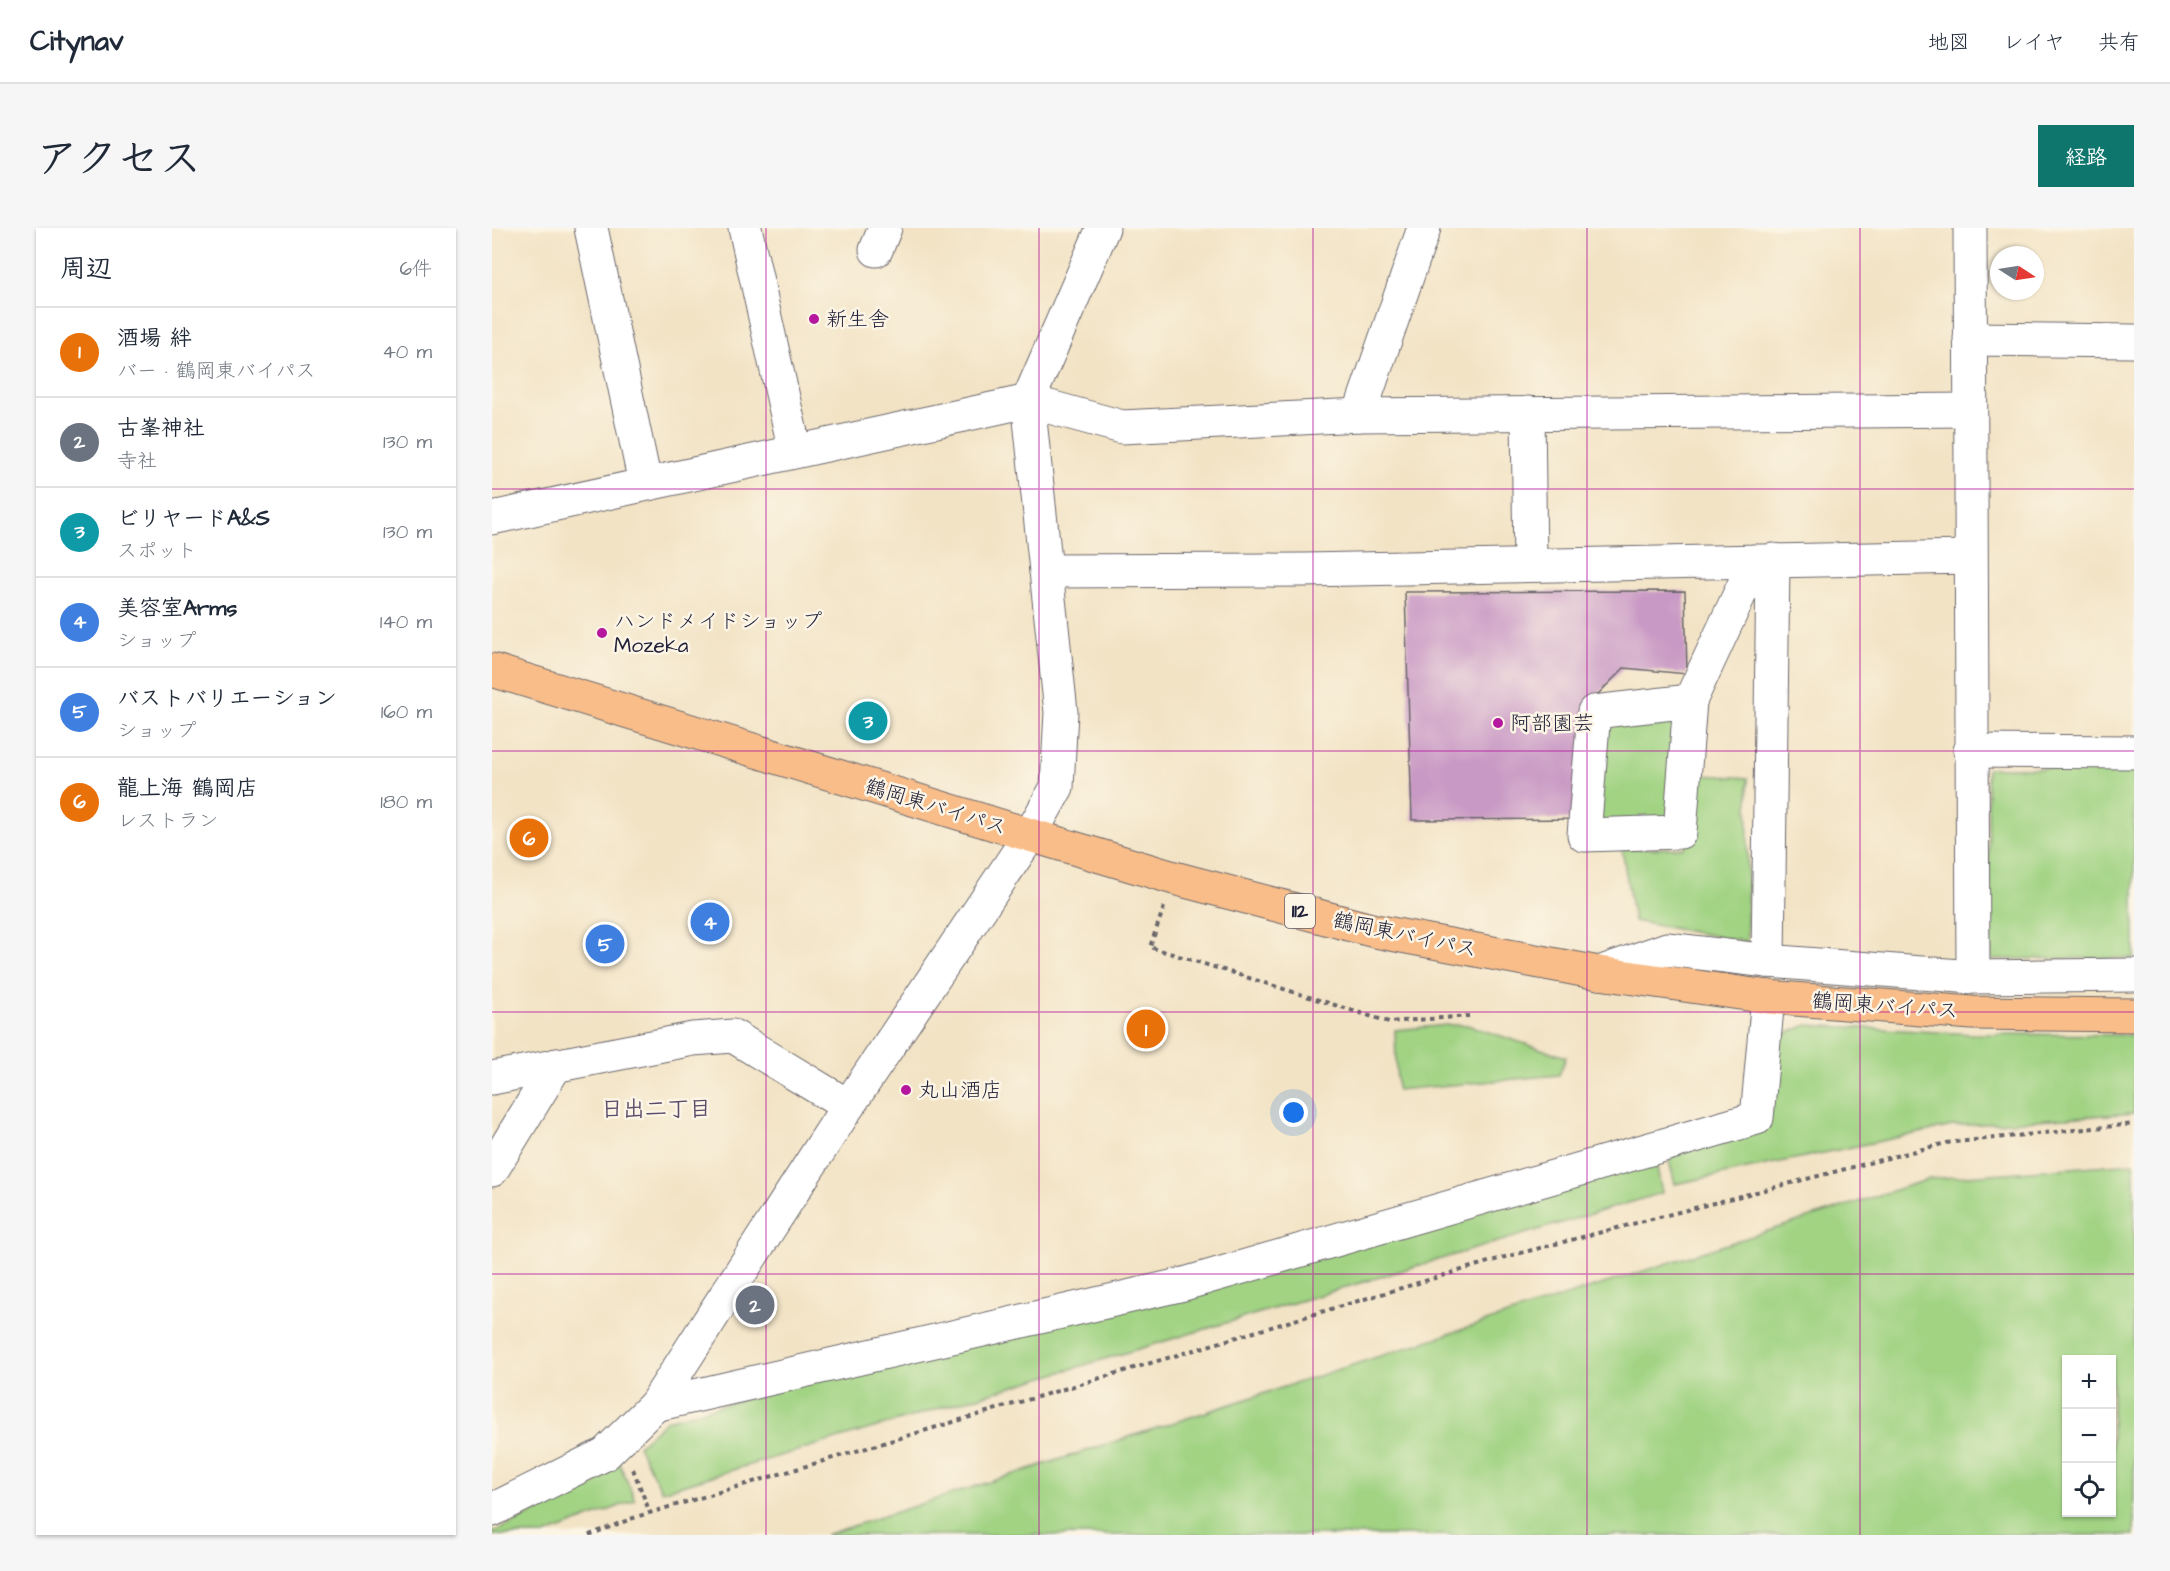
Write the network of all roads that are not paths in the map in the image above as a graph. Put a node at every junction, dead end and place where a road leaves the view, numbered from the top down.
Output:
1 (591, 228) edge
2 (745, 228) edge
3 (1103, 228) edge
4 (1424, 228) edge
5 (1970, 228) edge
6 (1970, 339) junction
7 (2134, 341) edge
8 (1028, 401) junction
9 (1970, 410) junction
10 (1528, 413) junction
11 (1359, 415) junction
12 (795, 451) junction
13 (645, 483) junction
14 (492, 518) edge
15 (1970, 557) junction
16 (1764, 560) junction
17 (1530, 565) junction
18 (1046, 571) junction
19 (492, 670) edge
20 (1690, 701) junction
21 (1970, 751) junction
22 (2134, 752) edge
23 (1030, 835) junction
24 (1768, 961) junction
25 (1599, 973) junction
26 (2134, 975) edge
27 (1973, 977) junction
28 (1768, 997) junction
29 (2134, 1015) edge
30 (556, 1065) junction
31 (492, 1078) edge
32 (848, 1106) junction
33 (492, 1170) edge
34 (655, 1406) junction
35 (492, 1510) edge

1 - 13 street
2 - 12 street
3 - 8 street
4 - 11 street
5 - 6 street
6 - 7 street
6 - 9 street
8 - 11 street
8 - 12 street
8 - 18 street
9 - 10 street
9 - 15 street
10 - 11 street
10 - 17 street
12 - 13 street
13 - 14 street
15 - 16 street
15 - 21 street
16 - 17 street
16 - 20 street
16 - 24 street
17 - 18 street
18 - 23 street
19 - 23 highway, 鶴岡東バイパス / 112
20 - 20 street
21 - 22 street
21 - 27 street
23 - 25 highway, 鶴岡東バイパス / 112
23 - 32 street
24 - 25 street
24 - 27 street
25 - 28 highway, 鶴岡東バイパス / 112
26 - 27 street
28 - 29 highway, 鶴岡東バイパス / 112
28 - 34 street
30 - 31 street
30 - 32 street
30 - 33 street
32 - 34 street
34 - 35 street

